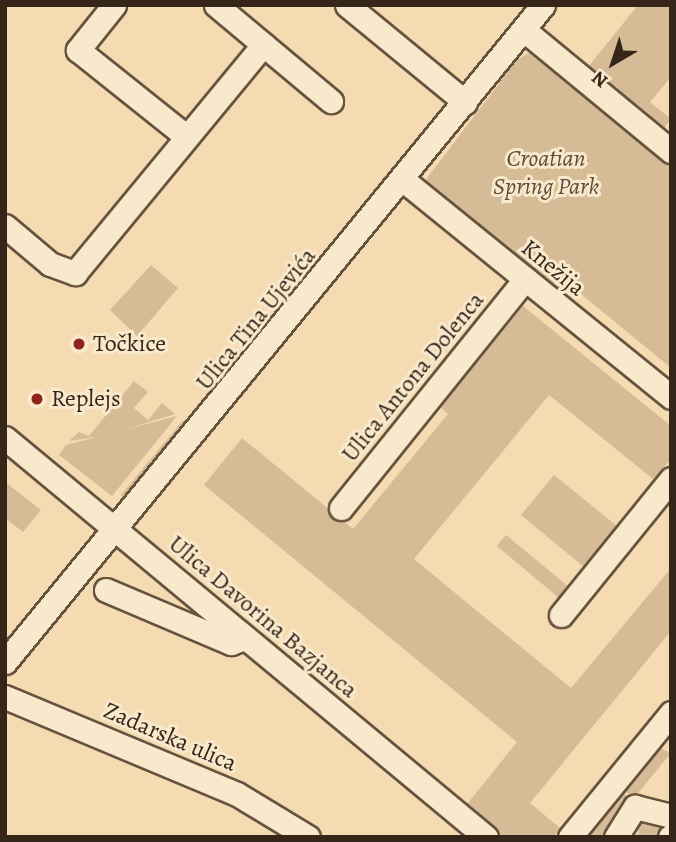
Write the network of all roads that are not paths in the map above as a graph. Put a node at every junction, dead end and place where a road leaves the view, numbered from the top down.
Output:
1 (114, 5) edge
2 (216, 5) edge
3 (347, 5) edge
4 (543, 5) edge
5 (524, 30) junction
6 (263, 45) junction
7 (331, 101) dead end
8 (465, 102) junction
9 (187, 137) junction
10 (671, 151) edge
11 (402, 180) junction
12 (5, 226) edge
13 (525, 279) junction
14 (671, 397) edge
15 (5, 438) edge
16 (671, 479) edge
17 (341, 508) dead end
18 (117, 530) junction
19 (106, 590) dead end
20 (561, 615) dead end
21 (245, 638) junction
22 (5, 662) edge
23 (5, 697) edge
24 (671, 713) edge
25 (671, 817) edge
26 (622, 835) edge
27 (308, 837) edge
28 (486, 837) edge
29 (570, 837) edge

1 - 9 street
2 - 6 street
3 - 8 street
4 - 5 street, Ulica Tina Ujevića
5 - 8 street, Ulica Tina Ujevića
5 - 10 street
6 - 7 street
6 - 9 street
8 - 11 street, Ulica Tina Ujevića
9 - 12 street
11 - 13 street, Knežija
11 - 18 street, Ulica Tina Ujevića
13 - 14 street, Knežija
13 - 17 street, Ulica Antona Dolenca
15 - 18 street, Ulica Davorina Bazjanca
16 - 20 street
18 - 21 street, Ulica Davorina Bazjanca
18 - 22 street, Ulica Tina Ujevića
19 - 21 street
21 - 28 street, Ulica Davorina Bazjanca
23 - 27 street, Zadarska ulica
24 - 29 street
25 - 26 street

